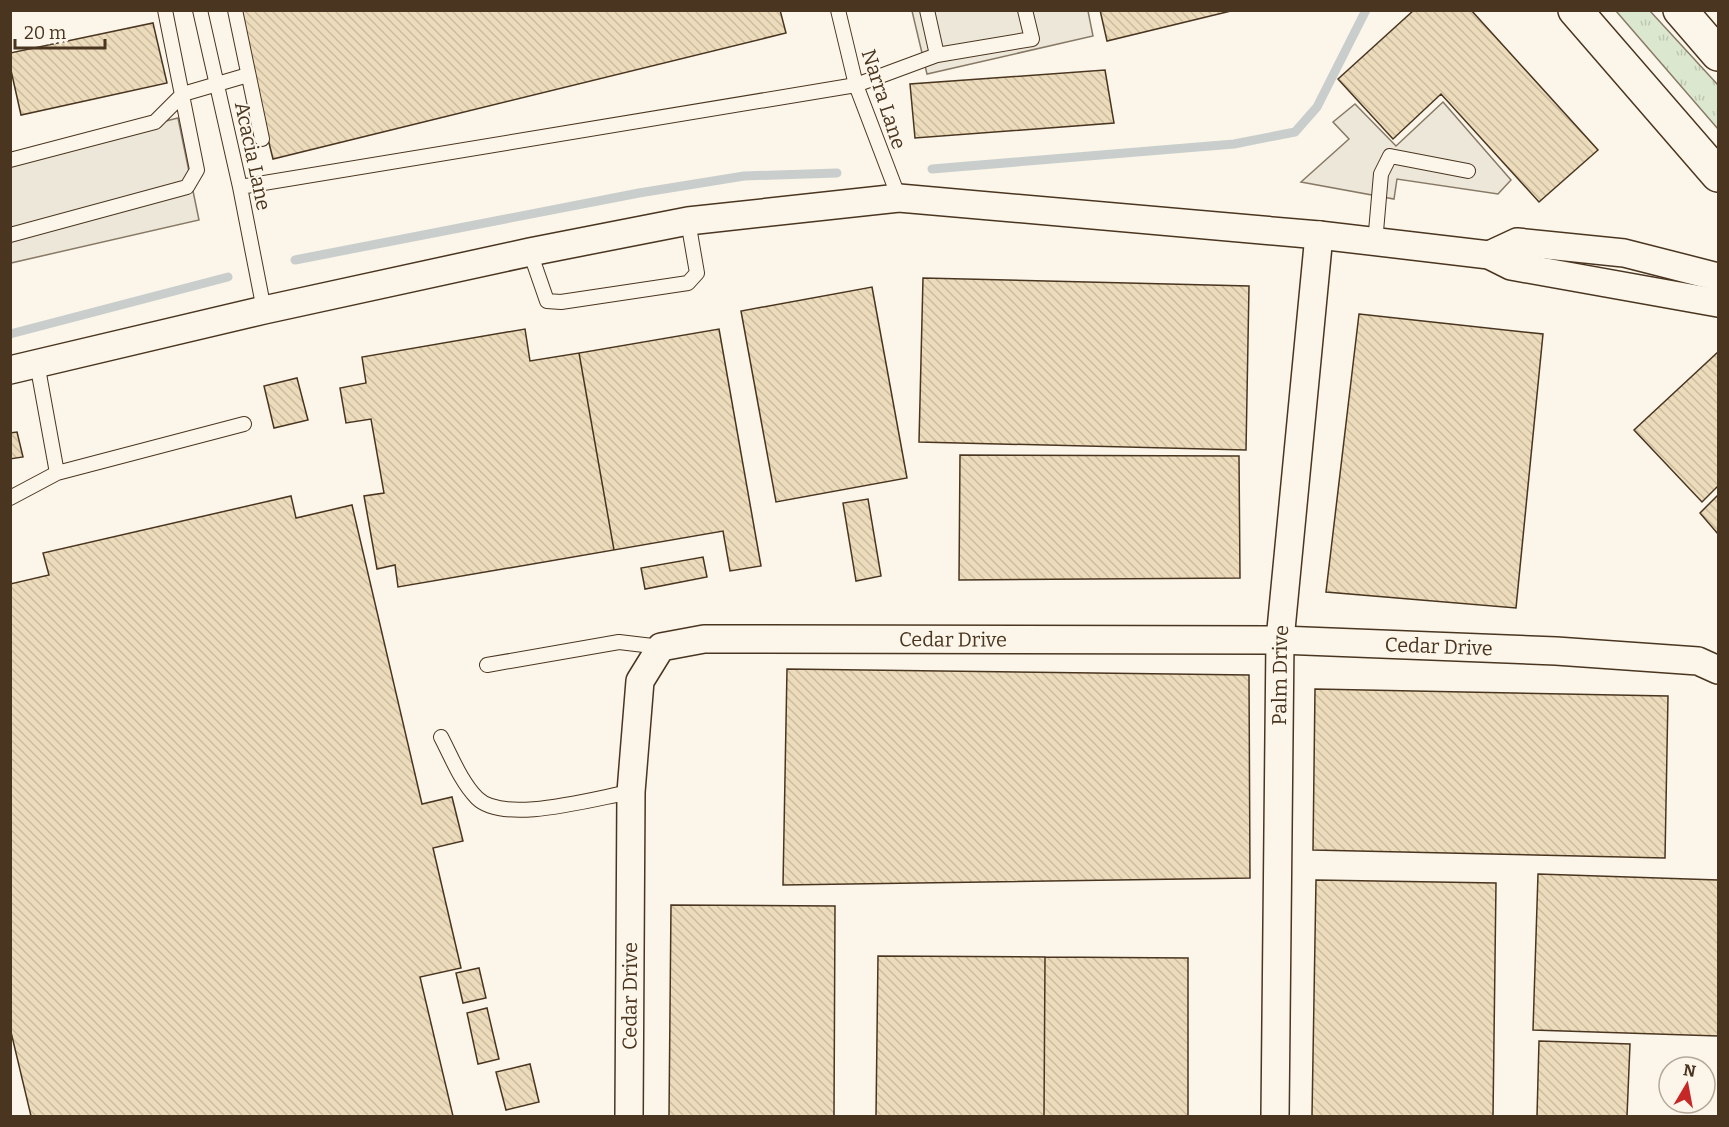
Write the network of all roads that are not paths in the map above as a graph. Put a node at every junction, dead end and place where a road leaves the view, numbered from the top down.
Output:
1 (165, 10) edge
2 (200, 10) edge
3 (235, 10) edge
4 (838, 10) edge
5 (927, 10) edge
6 (1025, 10) edge
7 (1575, 10) edge
8 (1680, 10) edge
9 (1719, 54) edge
10 (937, 55) junction
11 (248, 75) junction
12 (217, 82) junction
13 (856, 85) junction
14 (183, 94) junction
15 (261, 139) dead end
16 (11, 157) edge
17 (1468, 171) dead end
18 (1719, 176) edge
19 (240, 187) junction
20 (898, 198) junction
21 (688, 221) junction
22 (10, 235) edge
23 (1319, 235) junction
24 (1375, 243) junction
25 (530, 252) junction
26 (1489, 255) junction
27 (1719, 277) edge
28 (1719, 303) edge
29 (264, 310) junction
30 (37, 363) junction
31 (10, 370) edge
32 (244, 424) dead end
33 (57, 473) junction
34 (10, 498) edge
35 (1280, 640) junction
36 (661, 647) junction
37 (487, 665) dead end
38 (1719, 670) edge
39 (441, 737) dead end
40 (631, 792) junction
41 (629, 1116) edge
42 (1275, 1116) edge

1 - 14 lane
2 - 12 lane, Acacia Lane
3 - 11 lane
4 - 13 lane, Narra Lane
5 - 10 lane
6 - 10 lane
7 - 18 main road
8 - 9 main road
10 - 13 lane
11 - 12 lane
11 - 15 lane
12 - 14 lane
12 - 19 lane, Acacia Lane
13 - 19 lane
13 - 20 lane, Narra Lane
14 - 16 lane
14 - 22 lane
17 - 24 lane
19 - 29 lane, Acacia Lane
20 - 21 street
20 - 23 street
21 - 25 street
21 - 25 lane
23 - 24 street
23 - 35 street, Palm Drive
24 - 26 street
25 - 29 street
26 - 27 street
26 - 28 street
29 - 30 street
30 - 31 street
30 - 33 lane
32 - 33 lane
33 - 34 lane
35 - 36 street, Cedar Drive
35 - 38 street, Cedar Drive
35 - 42 street, Palm Drive
36 - 37 lane
36 - 40 street, Cedar Drive
39 - 40 lane
40 - 41 street, Cedar Drive

